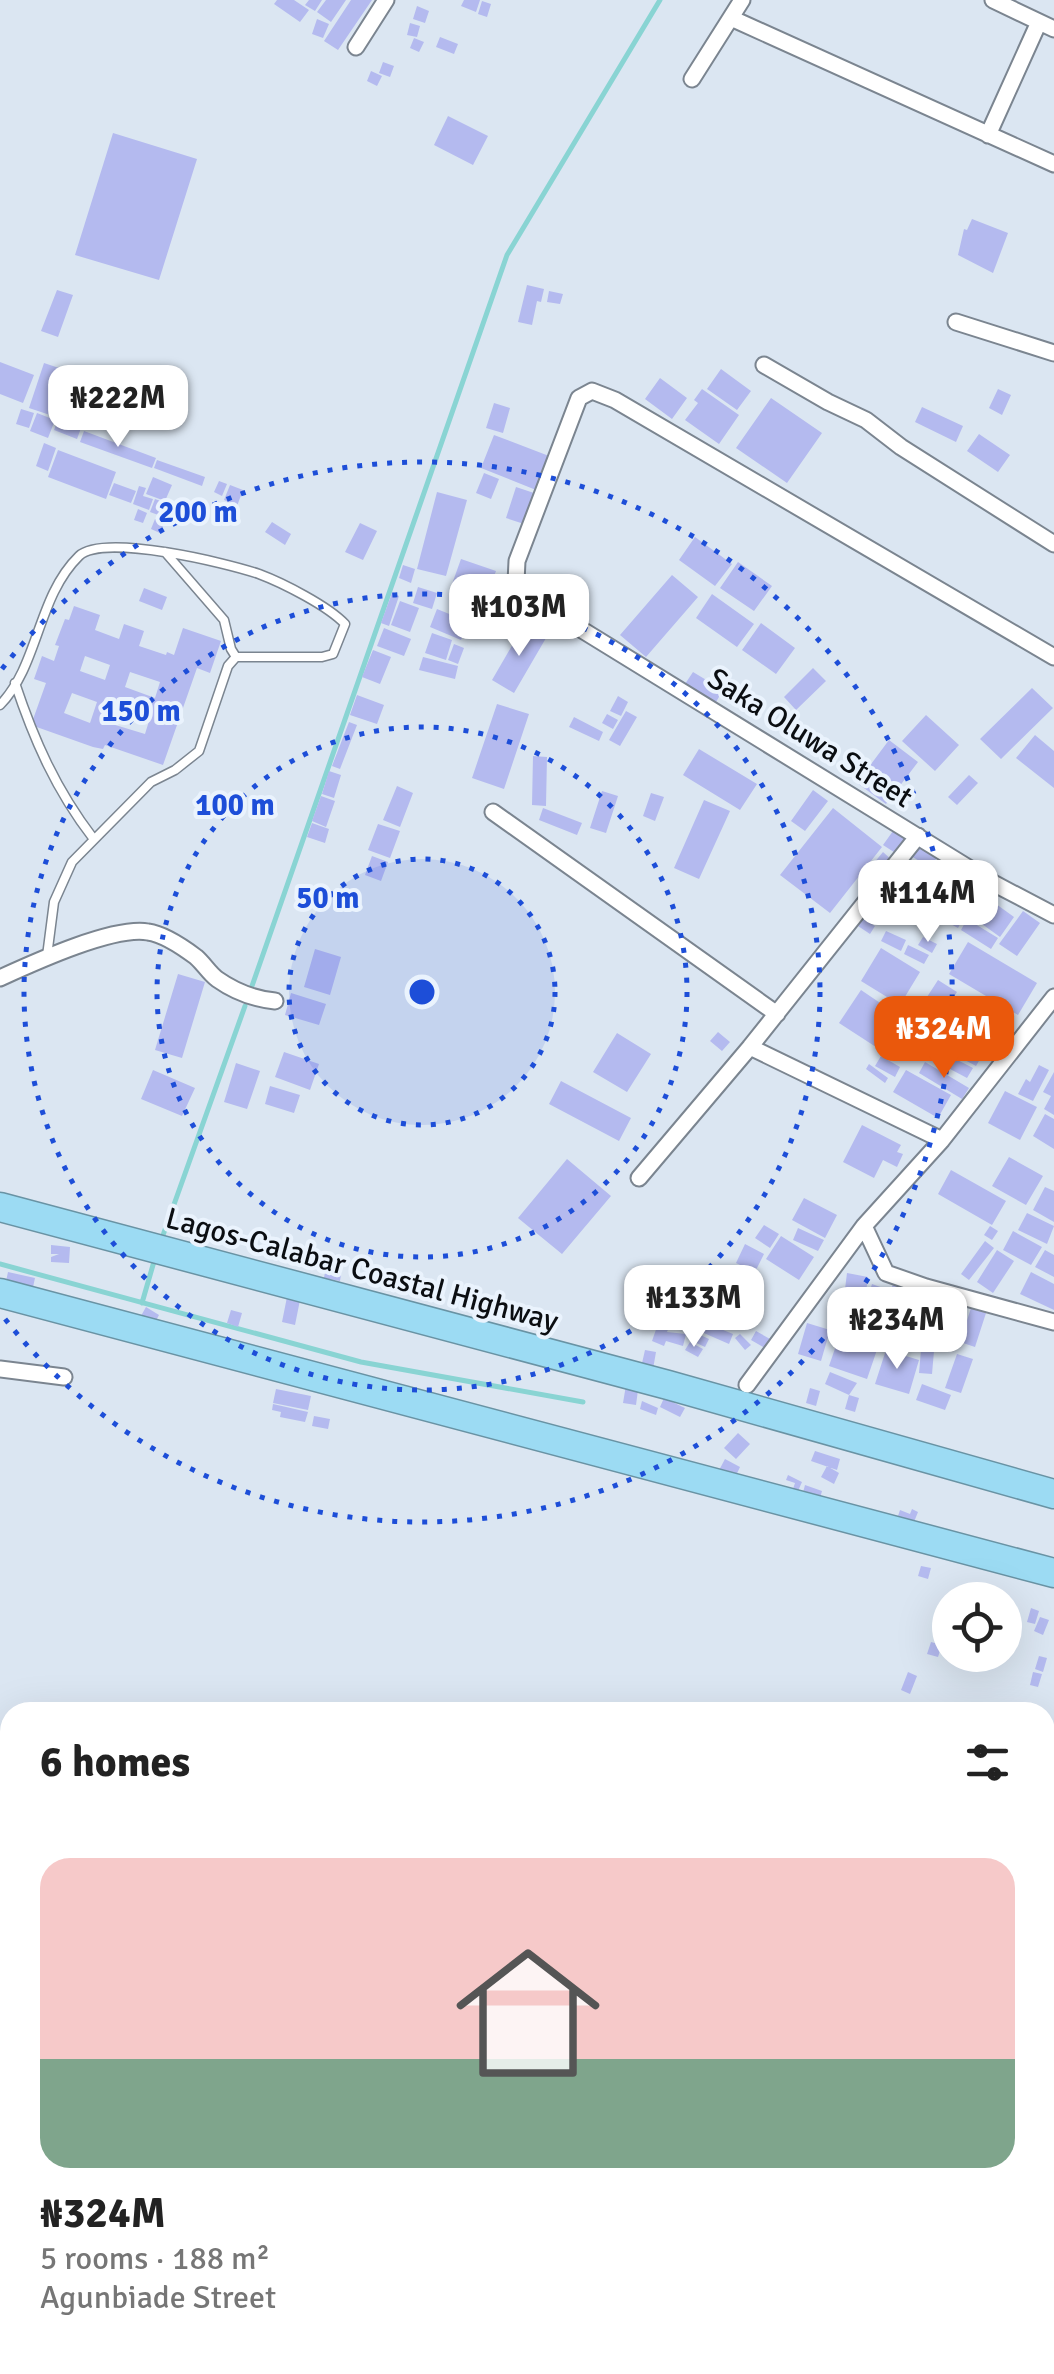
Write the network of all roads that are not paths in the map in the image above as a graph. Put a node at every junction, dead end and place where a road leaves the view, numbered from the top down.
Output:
1 (386, 0) edge
2 (742, 0) edge
3 (993, 0) edge
4 (730, 18) junction
5 (1047, 26) edge
6 (356, 47) dead end
7 (692, 79) dead end
8 (988, 134) junction
9 (1054, 164) edge
10 (956, 322) dead end
11 (1054, 353) edge
12 (764, 365) dead end
13 (1054, 544) edge
14 (165, 552) junction
15 (236, 656) junction
16 (1054, 658) edge
17 (15, 684) junction
18 (0, 705) edge
19 (493, 812) dead end
20 (918, 836) junction
21 (93, 838) junction
22 (1054, 915) edge
23 (47, 956) junction
24 (0, 978) edge
25 (1054, 997) edge
26 (275, 1001) dead end
27 (777, 1014) junction
28 (750, 1047) junction
29 (942, 1140) junction
30 (639, 1178) dead end
31 (0, 1207) edge
32 (864, 1226) junction
33 (0, 1293) edge
34 (1054, 1322) edge
35 (0, 1368) edge
36 (64, 1377) dead end
37 (747, 1385) dead end
38 (1054, 1494) edge
39 (1054, 1573) edge

1 - 6 street
2 - 4 street
3 - 5 street
4 - 7 street
4 - 8 street
5 - 8 street
8 - 9 street
10 - 11 street
12 - 13 street
14 - 15 lane
14 - 15 lane
14 - 17 lane
15 - 21 lane
16 - 20 street, Saka Oluwa Street
17 - 18 lane
17 - 21 lane
19 - 27 street
20 - 22 street, Saka Oluwa Street
20 - 27 street
21 - 23 lane
23 - 24 street
23 - 26 street
25 - 29 street
27 - 28 street
28 - 29 street
28 - 30 street
29 - 32 street
31 - 38 highway, Lagos-Calabar Coastal Highway
32 - 34 street
32 - 37 street
33 - 39 highway
35 - 36 street

